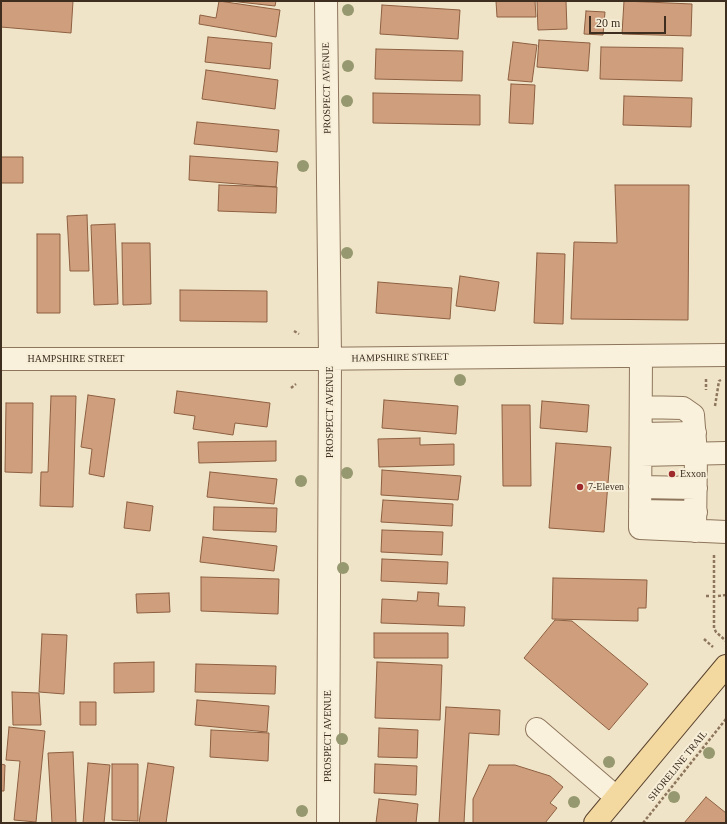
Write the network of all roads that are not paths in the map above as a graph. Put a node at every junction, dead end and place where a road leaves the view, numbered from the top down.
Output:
1 (326, 1) edge
2 (726, 355) edge
3 (641, 356) junction
4 (330, 358) junction
5 (1, 359) edge
6 (641, 407) junction
7 (641, 434) junction
8 (696, 444) junction
9 (726, 453) edge
10 (641, 455) junction
11 (640, 487) junction
12 (696, 488) junction
13 (695, 521) junction
14 (726, 532) edge
15 (720, 657) edge
16 (537, 729) dead end
17 (616, 797) junction
18 (328, 823) edge
19 (595, 823) edge

1 - 4 street, PROSPECT AVENUE
2 - 3 street, HAMPSHIRE STREET
3 - 4 street, HAMPSHIRE STREET
3 - 6 street
4 - 5 street, HAMPSHIRE STREET
4 - 18 street, PROSPECT AVENUE
6 - 7 street
6 - 8 street
7 - 8 street
7 - 10 street
8 - 9 street
8 - 10 street
8 - 12 street
10 - 11 street
11 - 12 street
11 - 13 street
12 - 13 street
13 - 14 street
15 - 17 main road
16 - 17 street
17 - 19 main road

